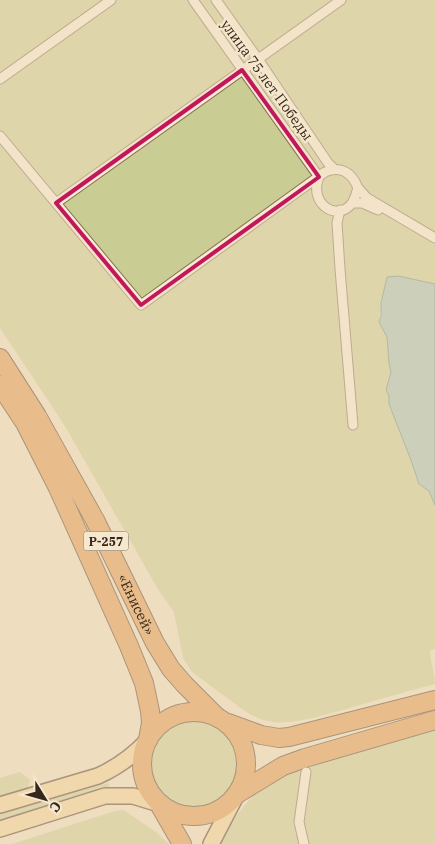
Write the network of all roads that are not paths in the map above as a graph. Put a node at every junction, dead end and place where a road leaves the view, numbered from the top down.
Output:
1 (112, 0) edge
2 (193, 0) edge
3 (216, 0) edge
4 (341, 0) edge
5 (258, 59) junction
6 (242, 70) junction
7 (0, 78) edge
8 (0, 136) edge
9 (334, 169) junction
10 (319, 177) junction
11 (358, 188) junction
12 (56, 203) junction
13 (352, 203) junction
14 (340, 210) junction
15 (435, 239) edge
16 (0, 358) edge
17 (0, 385) edge
18 (353, 425) dead end
19 (435, 700) edge
20 (222, 720) junction
21 (435, 720) edge
22 (148, 740) junction
23 (306, 772) dead end
24 (237, 794) junction
25 (159, 804) junction
26 (0, 805) edge
27 (0, 829) edge
28 (182, 844) edge
29 (211, 844) edge
30 (304, 844) edge

1 - 7 street
2 - 6 street, улица 75 лет Победы
3 - 5 street, улица 75 лет Победы
4 - 5 street
5 - 6 street
5 - 9 street, улица 75 лет Победы
6 - 10 street, улица 75 лет Победы
6 - 12 street
8 - 12 street
9 - 10 street
9 - 11 street
10 - 12 street
10 - 14 street
11 - 13 street
11 - 15 street
13 - 14 street
13 - 15 street
14 - 18 street
16 - 20 highway, «Енисей» / Р-257
17 - 22 highway, «Енисей» / Р-257
19 - 20 highway, «Енисей» / Р-257
20 - 22 highway, «Енисей» / Р-257
20 - 24 highway, «Енисей» / Р-257
21 - 24 highway, «Енисей» / Р-257
22 - 25 highway, «Енисей» / Р-257
22 - 26 main road
23 - 30 street
24 - 25 highway, «Енисей» / Р-257
24 - 29 main road
25 - 27 main road
25 - 28 highway

